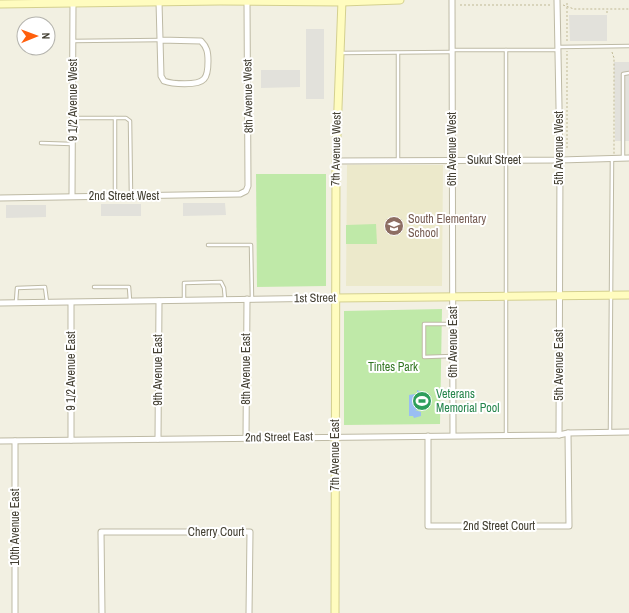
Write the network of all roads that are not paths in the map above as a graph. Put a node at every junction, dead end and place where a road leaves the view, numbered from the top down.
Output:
1 (400, 0) edge
2 (452, 0) edge
3 (558, 0) edge
4 (139, 1) edge
5 (247, 1) edge
6 (273, 1) edge
7 (342, 1) edge
8 (159, 2) junction
9 (3, 3) edge
10 (73, 3) junction
11 (160, 40) junction
12 (73, 41) junction
13 (629, 46) edge
14 (559, 48) junction
15 (506, 50) junction
16 (452, 51) junction
17 (340, 53) junction
18 (398, 53) junction
19 (629, 74) edge
20 (73, 118) junction
21 (115, 118) junction
22 (41, 143) dead end
23 (73, 144) junction
24 (612, 158) junction
25 (626, 158) edge
26 (398, 160) junction
27 (452, 160) junction
28 (506, 160) junction
29 (560, 160) junction
30 (336, 161) junction
31 (246, 191) joint
32 (72, 196) junction
33 (115, 196) junction
34 (132, 196) junction
35 (0, 198) edge
36 (208, 245) dead end
37 (94, 287) dead end
38 (629, 294) edge
39 (559, 295) junction
40 (612, 295) junction
41 (505, 296) junction
42 (335, 298) junction
43 (453, 298) junction
44 (249, 299) junction
45 (184, 300) junction
46 (225, 300) junction
47 (130, 301) junction
48 (159, 301) junction
49 (16, 303) junction
50 (47, 303) junction
51 (71, 303) junction
52 (0, 304) edge
53 (453, 324) junction
54 (453, 356) junction
55 (610, 432) junction
56 (629, 432) edge
57 (568, 433) junction
58 (453, 435) junction
59 (506, 435) junction
60 (559, 435) junction
61 (335, 436) junction
62 (428, 436) junction
63 (158, 438) junction
64 (246, 438) junction
65 (71, 440) junction
66 (0, 441) edge
67 (15, 441) junction
68 (15, 613) edge
69 (102, 613) edge
70 (249, 613) edge
71 (335, 613) edge

1 - 7 street
2 - 16 street, 6th Avenue West
3 - 14 street, 5th Avenue West
4 - 8 street
4 - 10 street
5 - 6 street
5 - 8 street
5 - 31 street, 8th Avenue West
6 - 7 street
7 - 17 street, 7th Avenue West
8 - 11 street
9 - 10 street
10 - 12 street, 9 1/2 Avenue West
11 - 11 street
11 - 12 lane
12 - 20 street, 9 1/2 Avenue West
13 - 14 lane
14 - 15 lane
14 - 29 street, 5th Avenue West
15 - 16 lane
15 - 28 lane
16 - 18 lane
16 - 27 street, 6th Avenue West
17 - 18 lane
17 - 30 street, 7th Avenue West
18 - 26 lane
19 - 25 lane
20 - 21 lane
20 - 23 street, 9 1/2 Avenue West
21 - 33 lane
21 - 34 lane
22 - 23 lane
23 - 32 street, 9 1/2 Avenue West
24 - 25 street, Sukut Street
24 - 29 street, Sukut Street
24 - 40 lane
26 - 27 street, Sukut Street
26 - 30 street, Sukut Street
27 - 28 street, Sukut Street
27 - 43 street, 6th Avenue West
28 - 29 street, Sukut Street
28 - 41 lane
29 - 39 street, 5th Avenue West
30 - 42 street, 7th Avenue West
31 - 34 street, 2nd Street West
32 - 33 street, 2nd Street West
32 - 35 street, 2nd Street West
33 - 34 street, 2nd Street West
36 - 44 lane
37 - 47 lane
38 - 40 street, 1st Street
39 - 40 street, 1st Street
39 - 41 street, 1st Street
39 - 60 street, 5th Avenue East
40 - 55 lane
41 - 43 street, 1st Street
41 - 59 lane
42 - 43 street, 1st Street
42 - 44 street, 1st Street
42 - 61 street, 7th Avenue East
43 - 53 street, 6th Avenue East
44 - 46 street, 1st Street
44 - 64 street, 8th Avenue East
45 - 46 street, 1st Street
45 - 46 lane
45 - 48 street, 1st Street
47 - 48 street, 1st Street
47 - 51 street, 1st Street
48 - 63 street, 9th Avenue East
49 - 50 street, 1st Street
49 - 50 lane
49 - 52 street, 1st Street
50 - 51 street, 1st Street
51 - 65 street, 9 1/2 Avenue East
53 - 54 street, 6th Avenue East
53 - 54 lane
54 - 58 street, 6th Avenue East
55 - 56 street, 2nd Street East
55 - 57 street, 2nd Street East
57 - 60 street, 2nd Street East
57 - 62 street, 2nd Street Court
58 - 59 street, 2nd Street East
58 - 62 street, 2nd Street East
59 - 60 street, 2nd Street East
61 - 62 street, 2nd Street East
61 - 64 street, 2nd Street East
61 - 71 street, 7th Avenue East
63 - 64 street, 2nd Street East
63 - 65 street, 2nd Street East
65 - 67 street, 2nd Street East
66 - 67 street, 2nd Street East
67 - 68 street, 10th Avenue East
69 - 70 street, Cherry Court

